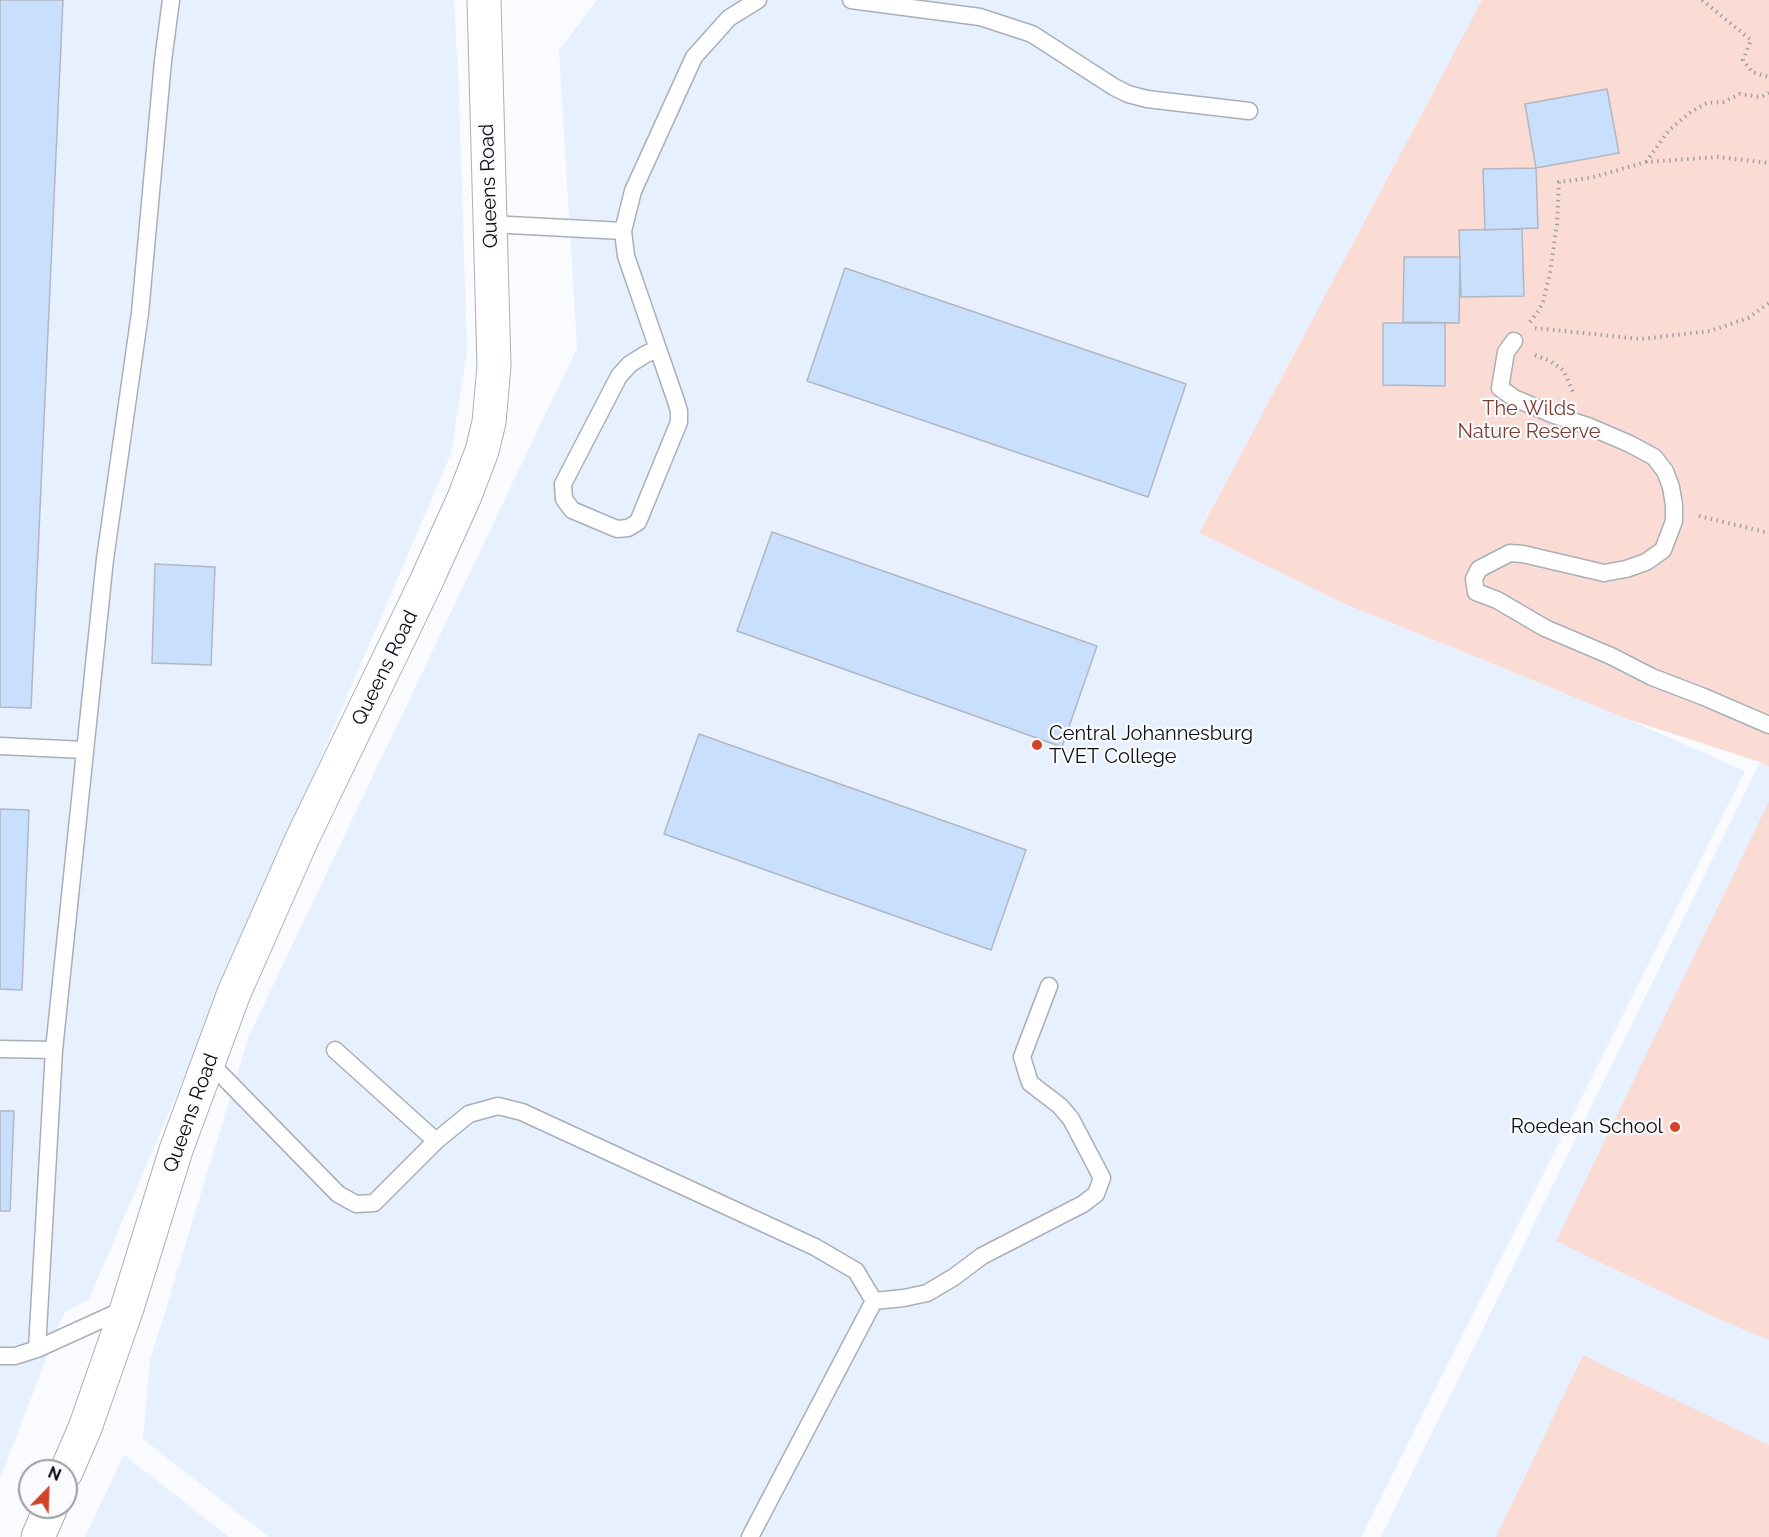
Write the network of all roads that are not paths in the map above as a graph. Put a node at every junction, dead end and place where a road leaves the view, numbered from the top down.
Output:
1 (171, 0) edge
2 (484, 0) edge
3 (758, 0) edge
4 (851, 0) edge
5 (1249, 111) dead end
6 (490, 224) junction
7 (623, 231) junction
8 (1510, 346) road end
9 (658, 349) junction
10 (1769, 725) edge
11 (0, 746) edge
12 (85, 750) junction
13 (1049, 986) dead end
14 (0, 1049) edge
15 (54, 1050) junction
16 (335, 1050) dead end
17 (209, 1062) junction
18 (436, 1141) junction
19 (874, 1301) junction
20 (127, 1308) junction
21 (37, 1349) junction
22 (0, 1356) edge
23 (72, 1459) edge
24 (46, 1519) edge
25 (38, 1537) edge
26 (750, 1537) edge

1 - 12 lane
2 - 6 street, Queens Road
3 - 7 lane
4 - 5 lane
6 - 7 lane
6 - 17 street, Queens Road
7 - 9 lane
8 - 10 lane
9 - 9 lane
11 - 12 lane
12 - 15 lane
13 - 19 lane
14 - 15 lane
15 - 21 lane
16 - 18 lane
17 - 18 lane
17 - 20 street, Queens Road
18 - 19 lane
19 - 26 lane
20 - 21 lane
20 - 23 street, Queens Road
21 - 22 lane
24 - 25 street

